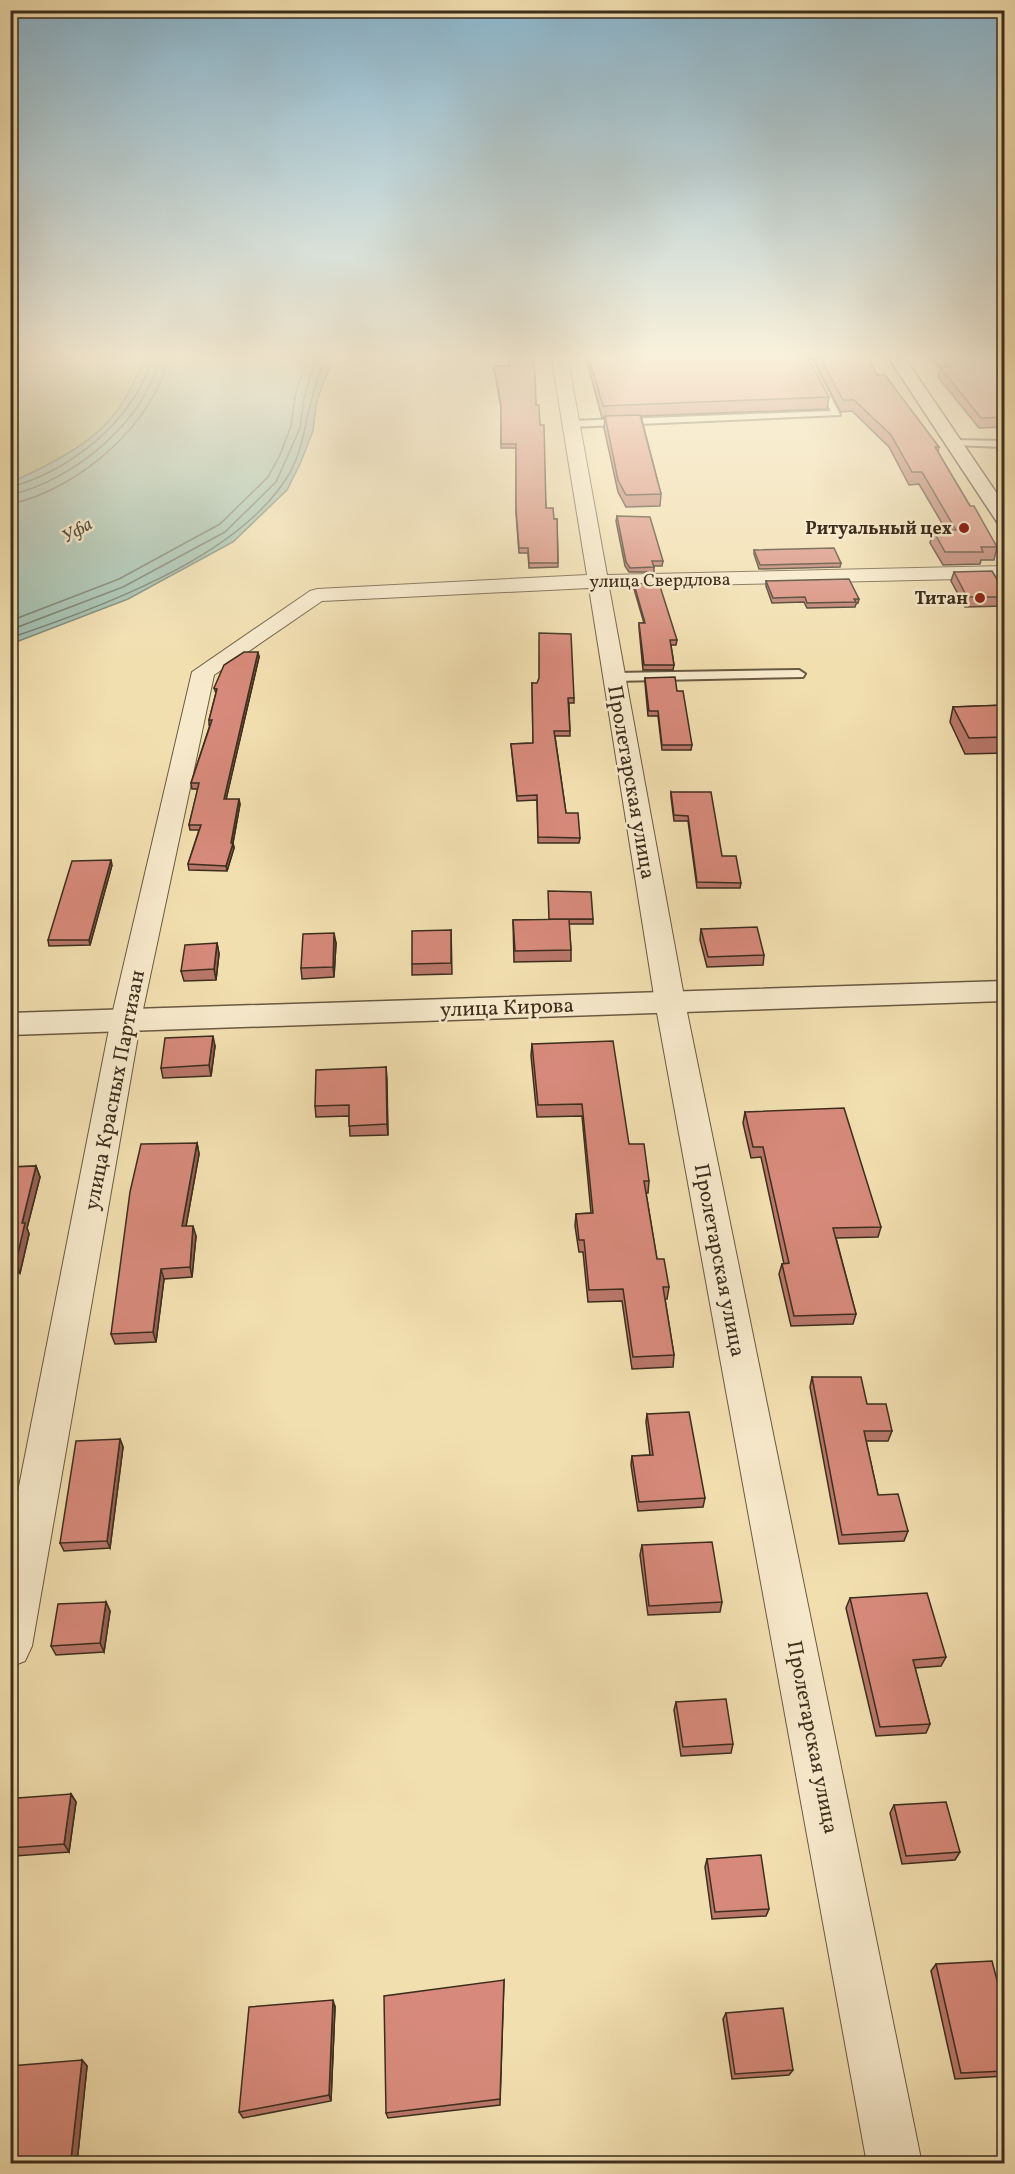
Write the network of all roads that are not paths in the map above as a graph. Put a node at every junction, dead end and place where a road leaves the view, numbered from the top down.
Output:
1 (576, 455) edge
2 (964, 455) edge
3 (1005, 518) edge
4 (1005, 572) edge
5 (598, 581) junction
6 (316, 595) joint
7 (799, 674) dead end
8 (614, 677) junction
9 (1005, 991) edge
10 (670, 1002) junction
11 (126, 1019) junction
12 (10, 1024) edge
13 (10, 1646) edge
14 (895, 2163) edge

1 - 5 street, Пролетарская улица
2 - 3 street
4 - 5 street, улица Свердлова
5 - 6 street, улица Свердлова
5 - 8 street, Пролетарская улица
6 - 11 street, улица Красных Партизан
7 - 8 lane
8 - 10 street, Пролетарская улица
9 - 10 street, улица Кирова
10 - 11 street, улица Кирова
10 - 14 street, Пролетарская улица
11 - 12 street, улица Кирова
11 - 13 street, улица Красных Партизан

